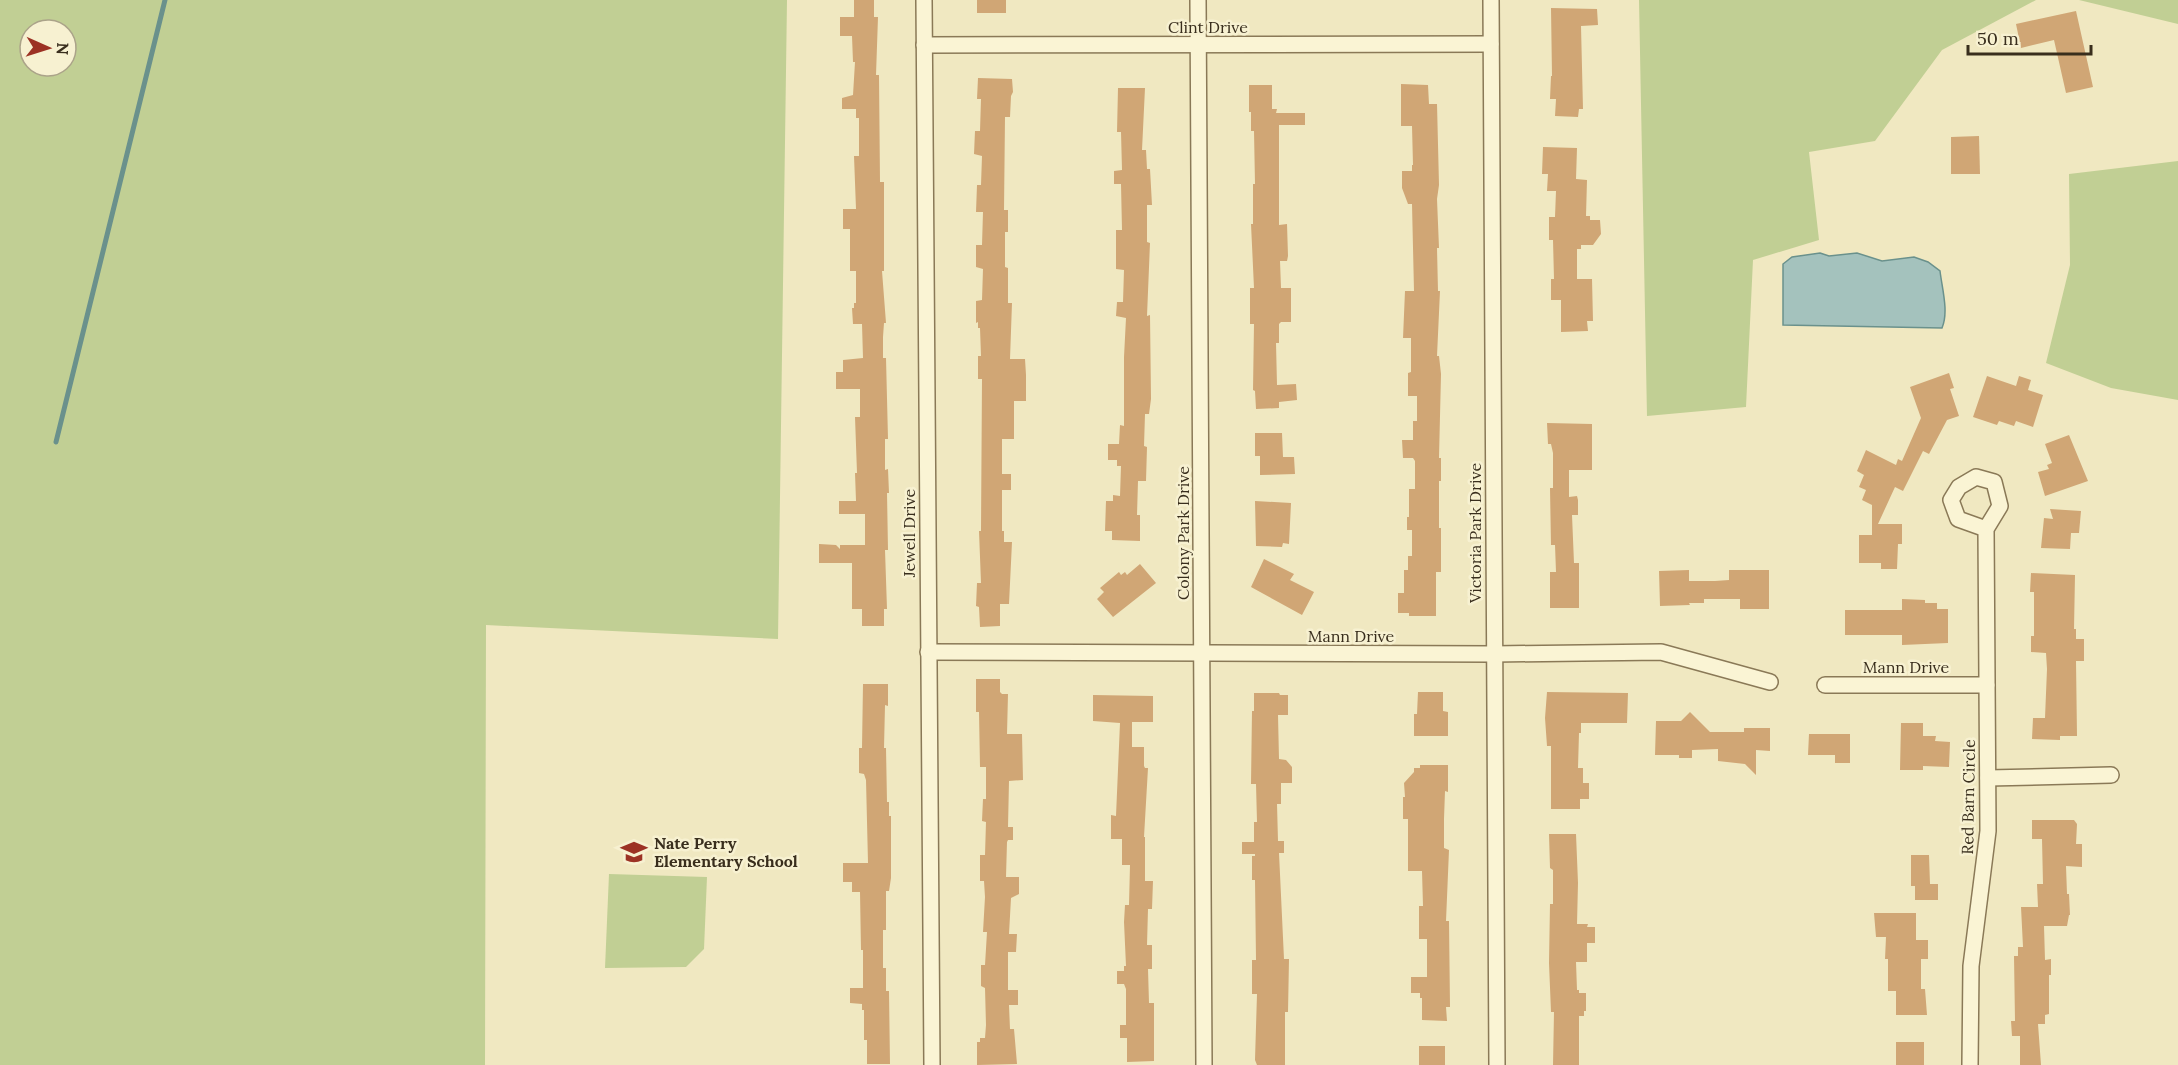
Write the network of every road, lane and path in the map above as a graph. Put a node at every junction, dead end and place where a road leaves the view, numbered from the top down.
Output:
1 (924, 0) edge
2 (1198, 0) edge
3 (1491, 0) edge
4 (1491, 44) junction
5 (924, 45) junction
6 (1198, 45) junction
7 (1986, 529) dead end
8 (928, 652) junction
9 (1201, 653) junction
10 (1494, 654) junction
11 (1770, 682) dead end
12 (1825, 685) dead end
13 (1987, 685) junction
14 (2111, 775) dead end
15 (1988, 778) junction
16 (932, 1065) edge
17 (1204, 1065) edge
18 (1497, 1065) edge
19 (1970, 1065) edge

1 - 5 street, Jewell Drive
2 - 6 street, Colony Park Drive
3 - 4 street, Victoria Park Drive
4 - 6 street, Clint Drive
4 - 10 street, Victoria Park Drive
5 - 6 street, Clint Drive
5 - 8 street, Jewell Drive
6 - 9 street, Colony Park Drive
7 - 13 street, Red Barn Circle
8 - 9 street, Mann Drive
8 - 16 street, Jewell Drive
9 - 10 street, Mann Drive
9 - 17 street, Colony Park Drive
10 - 11 street, Mann Drive
10 - 18 street, Victoria Park Drive
12 - 13 street, Mann Drive
13 - 15 street, Red Barn Circle
14 - 15 street
15 - 19 street, Red Barn Circle

